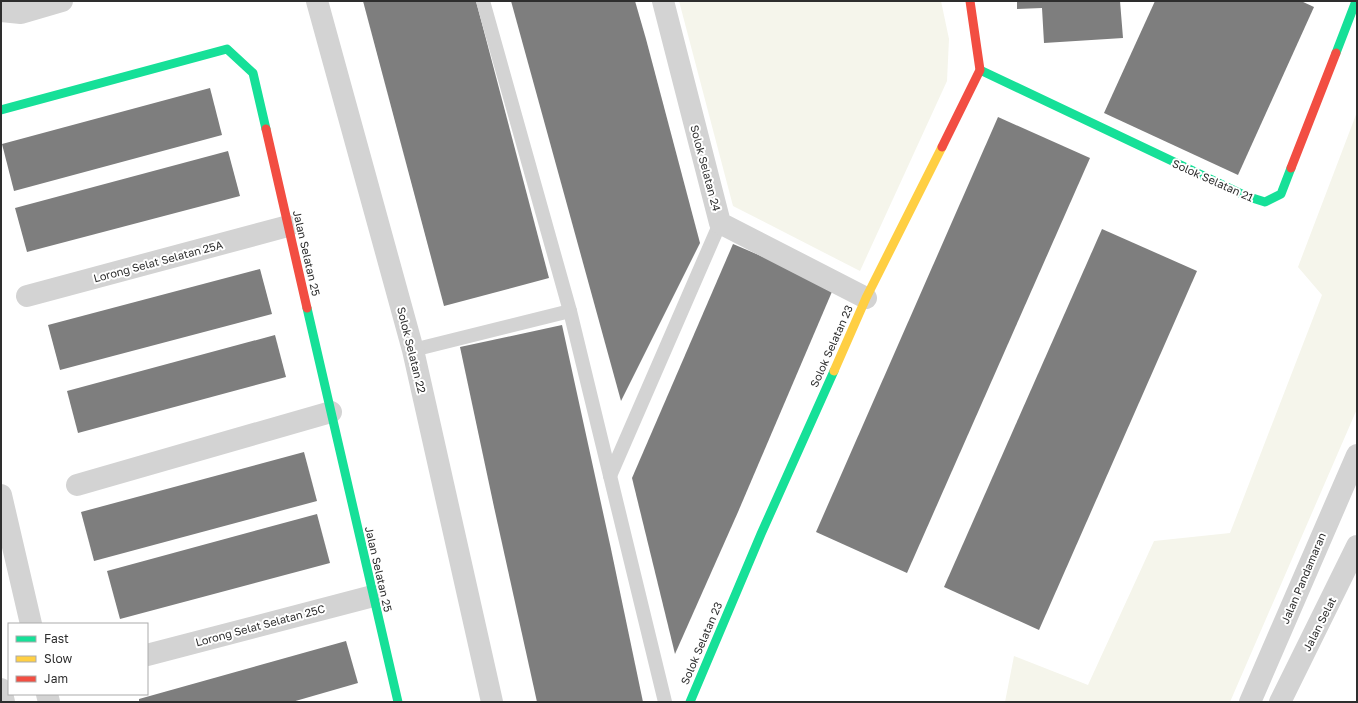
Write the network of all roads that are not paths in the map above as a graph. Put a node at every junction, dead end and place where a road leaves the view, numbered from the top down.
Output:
1 (62, 1) edge
2 (317, 1) edge
3 (483, 1) edge
4 (663, 1) edge
5 (970, 1) edge
6 (1356, 1) edge
7 (1, 11) edge
8 (980, 70) junction
9 (1, 110) edge
10 (720, 223) junction
11 (288, 226) junction
12 (28, 296) dead end
13 (866, 298) junction
14 (570, 311) junction
15 (413, 350) junction
16 (331, 412) junction
17 (1357, 454) edge
18 (610, 476) junction
19 (76, 485) dead end
20 (1, 495) edge
21 (1357, 546) edge
22 (373, 596) junction
23 (31, 623) edge
24 (148, 655) edge
25 (1, 689) edge
26 (4, 702) edge
27 (398, 702) edge
28 (492, 702) edge
29 (665, 702) edge
30 (690, 702) edge
31 (1250, 702) edge
32 (1280, 702) edge

1 - 7 street
2 - 15 street, Solok Selatan 22
3 - 14 lane
4 - 10 street, Solok Selatan 24
5 - 8 street
6 - 8 street, Solok Selatan 21
8 - 13 street, Solok Selatan 23
9 - 11 street, Jalan Selatan 25
10 - 13 street, Solok Selatan 24
10 - 18 lane
11 - 12 street, Lorong Selat Selatan 25A
11 - 16 street, Jalan Selatan 25
13 - 30 street, Solok Selatan 23
14 - 15 lane
14 - 18 lane
15 - 28 street, Solok Selatan 22
16 - 19 street
16 - 22 street, Jalan Selatan 25
17 - 31 street, Jalan Pandamaran
18 - 29 lane
20 - 23 street
21 - 32 street, Jalan Selat
22 - 24 street, Lorong Selat Selatan 25C
22 - 27 street, Jalan Selatan 25
25 - 26 street

